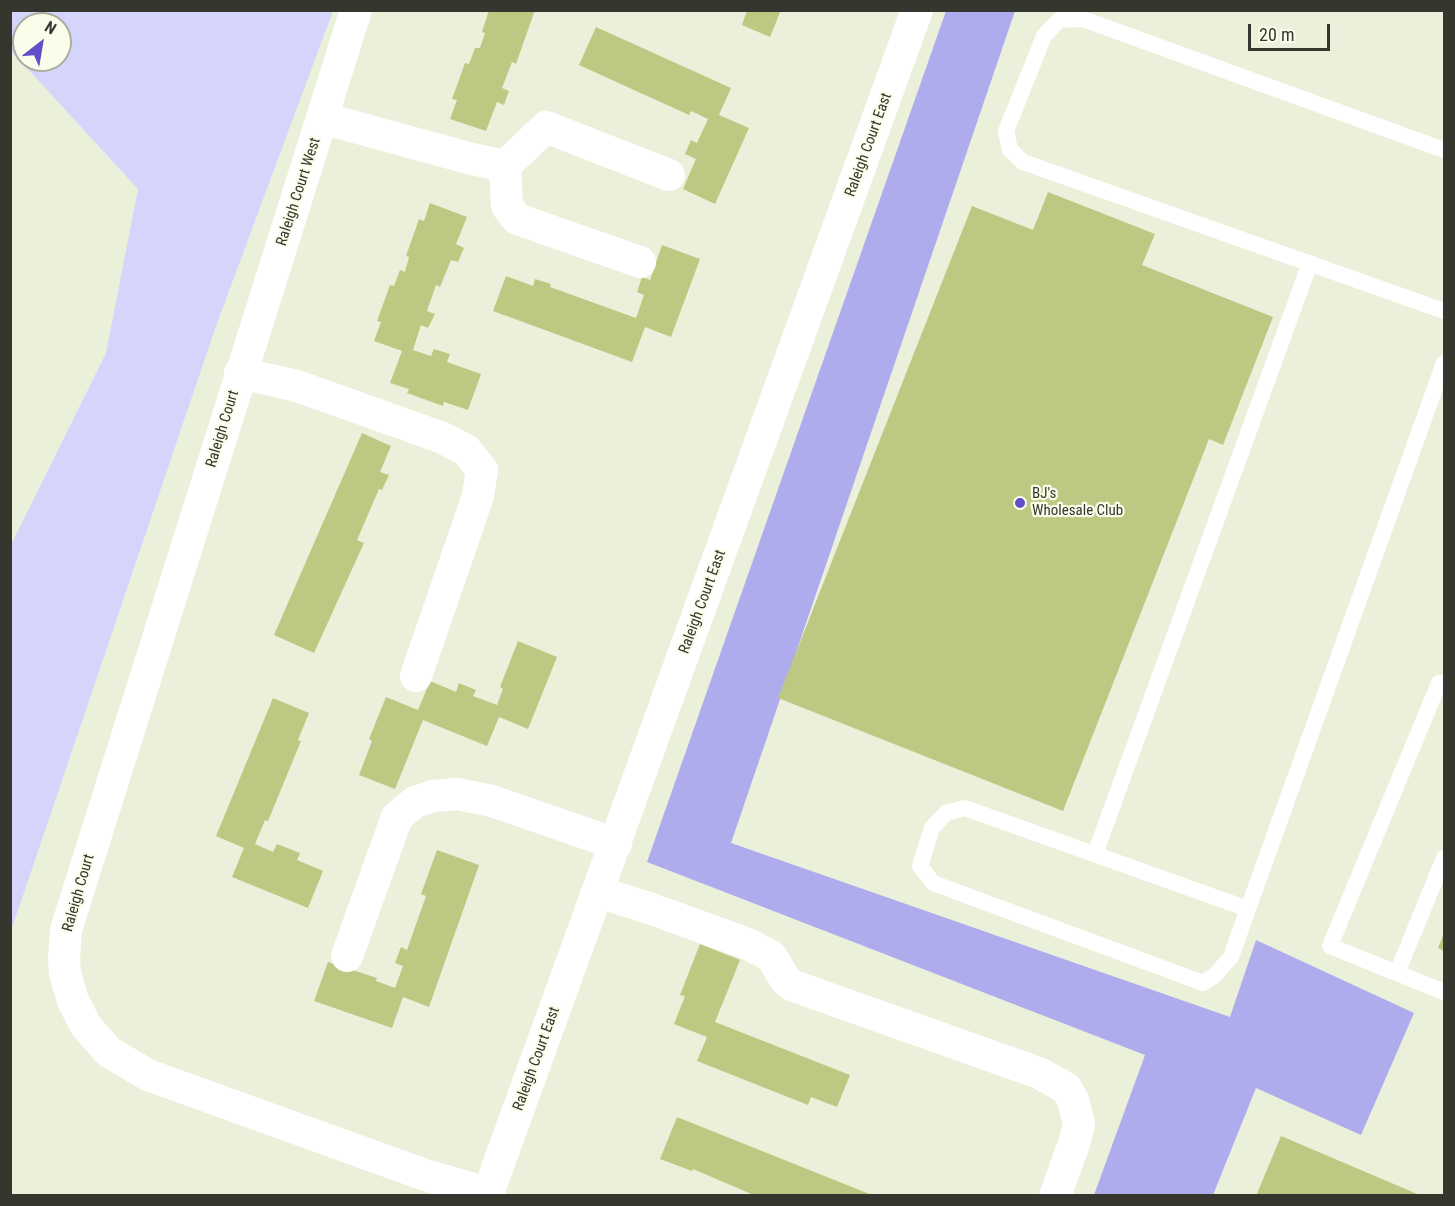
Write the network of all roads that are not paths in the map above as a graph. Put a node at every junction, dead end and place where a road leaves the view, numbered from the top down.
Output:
1 (356, 10) edge
2 (917, 10) edge
3 (322, 118) junction
4 (1444, 150) edge
5 (505, 166) junction
6 (669, 175) dead end
7 (640, 262) dead end
8 (1310, 263) junction
9 (1444, 311) edge
10 (1444, 363) edge
11 (240, 373) junction
12 (416, 676) dead end
13 (1444, 683) edge
14 (616, 844) junction
15 (1095, 854) junction
16 (1444, 858) edge
17 (598, 892) junction
18 (1248, 909) junction
19 (347, 956) dead end
20 (1397, 973) junction
21 (1444, 992) edge
22 (488, 1194) edge
23 (1055, 1196) edge

1 - 3 street, Raleigh Court West
2 - 14 street, Raleigh Court East
3 - 5 street
3 - 11 street, Raleigh Court West
4 - 8 lane
5 - 6 street
5 - 7 street
8 - 9 lane
8 - 15 lane
10 - 18 lane
11 - 12 street
11 - 22 street, Raleigh Court
13 - 20 lane
14 - 17 street, Raleigh Court East
14 - 19 street
15 - 18 lane
15 - 18 lane
16 - 20 lane
17 - 22 street, Raleigh Court East
17 - 23 street
20 - 21 lane

